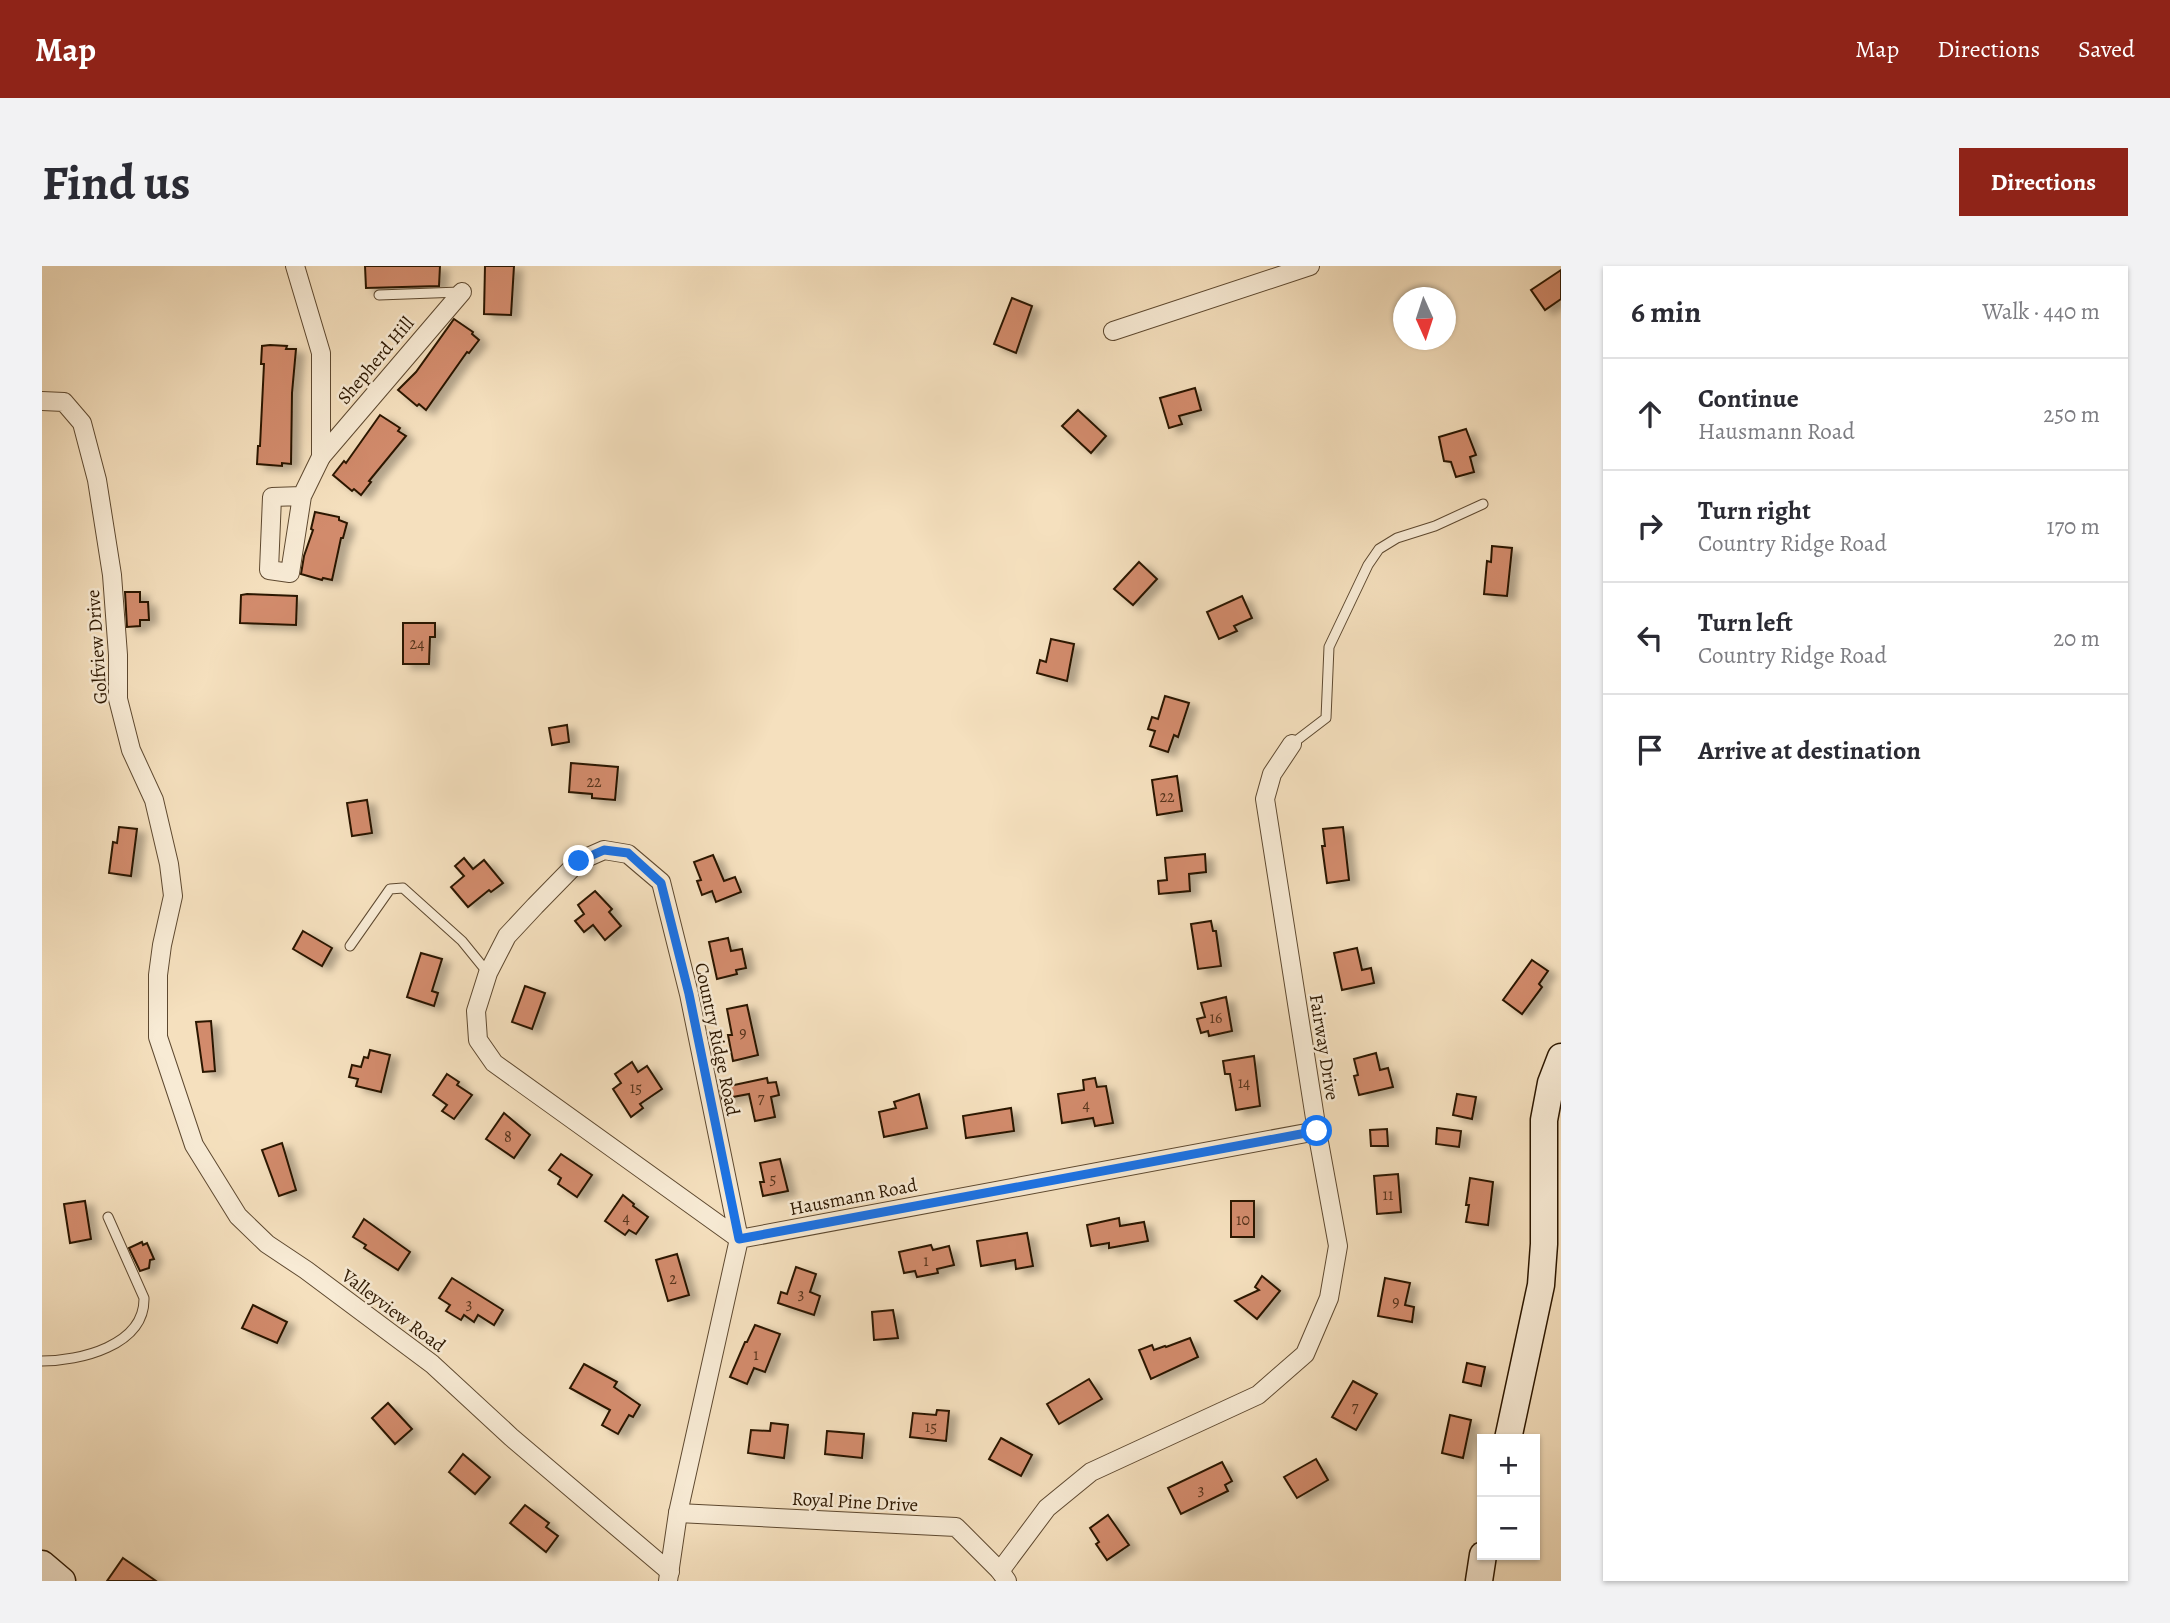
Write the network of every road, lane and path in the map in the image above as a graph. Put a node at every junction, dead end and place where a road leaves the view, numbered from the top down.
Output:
1 (295, 266) edge
2 (1310, 266) edge
3 (461, 292) joint
4 (379, 295) dead end
5 (1114, 331) dead end
6 (42, 401) edge
7 (321, 457) junction
8 (302, 496) dead end
9 (1483, 504) dead end
10 (1292, 744) joint
11 (350, 946) dead end
12 (488, 973) junction
13 (159, 1037) joint
14 (1561, 1057) edge
15 (1317, 1131) junction
16 (108, 1217) dead end
17 (739, 1239) junction
18 (42, 1361) edge
19 (1509, 1434) edge
20 (678, 1513) junction
21 (1482, 1560) edge
22 (42, 1564) edge
23 (1003, 1576) edge
24 (669, 1577) edge
25 (62, 1581) edge
26 (1479, 1581) edge

1 - 7 street, Shepherd Hill
2 - 5 street
3 - 4 lane
3 - 7 street, Shepherd Hill
6 - 13 street, Golfview Drive
7 - 8 street, Shepherd Hill
9 - 10 lane
10 - 15 street, Fairway Drive
11 - 12 lane
12 - 17 street, Country Ridge Road
12 - 17 street, Country Ridge Road
13 - 24 street, Valleyview Road
14 - 19 main road
15 - 17 street, Hausmann Road
15 - 23 street, Fairway Drive
16 - 18 lane
17 - 20 street
20 - 23 street, Royal Pine Drive
20 - 24 street
21 - 26 main road
22 - 25 main road

